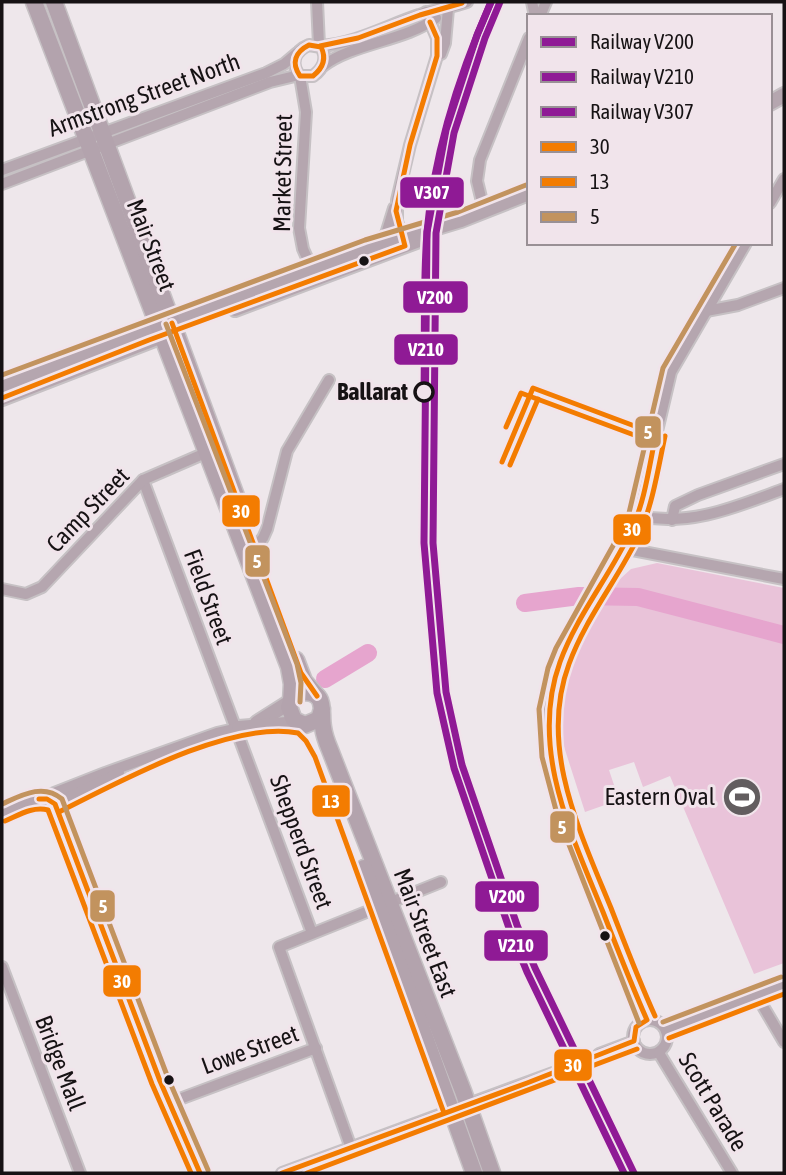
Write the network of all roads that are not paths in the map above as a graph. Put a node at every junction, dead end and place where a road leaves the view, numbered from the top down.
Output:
1 (34, 2) edge
2 (54, 2) edge
3 (317, 2) edge
4 (467, 2) edge
5 (448, 9) junction
6 (428, 17) junction
7 (527, 43) edge
8 (319, 46) junction
9 (297, 53) junction
10 (323, 66) junction
11 (434, 66) junction
12 (300, 76) junction
13 (166, 116) junction
14 (97, 142) junction
15 (2, 170) edge
16 (784, 179) edge
17 (2, 184) edge
18 (399, 192) junction
19 (527, 194) edge
20 (772, 200) edge
21 (485, 210) junction
22 (404, 241) junction
23 (745, 245) edge
24 (368, 248) junction
25 (314, 274) junction
26 (784, 288) edge
27 (706, 311) junction
28 (166, 329) junction
29 (329, 380) dead end
30 (2, 384) edge
31 (2, 398) edge
32 (213, 450) junction
33 (784, 464) edge
34 (143, 480) junction
35 (784, 489) edge
36 (637, 516) junction
37 (672, 520) junction
38 (254, 548) junction
39 (622, 548) junction
40 (784, 579) edge
41 (2, 589) edge
42 (290, 702) junction
43 (320, 703) junction
44 (299, 723) junction
45 (241, 727) junction
46 (140, 762) junction
47 (39, 799) junction
48 (55, 804) junction
49 (2, 813) edge
50 (442, 882) dead end
51 (383, 905) junction
52 (313, 933) junction
53 (2, 967) edge
54 (784, 985) edge
55 (757, 996) junction
56 (647, 1020) junction
57 (666, 1030) junction
58 (634, 1041) junction
59 (784, 1042) edge
60 (316, 1048) junction
61 (659, 1053) junction
62 (599, 1055) tunnel mouth
63 (561, 1070) tunnel mouth
64 (199, 1092) junction
65 (169, 1103) junction
66 (460, 1107) junction
67 (180, 1126) junction
68 (351, 1148) junction
69 (80, 1173) edge
70 (200, 1173) edge
71 (282, 1173) edge
72 (474, 1173) edge
73 (492, 1173) edge
74 (732, 1173) edge

1 - 14 main road, Mair Street
2 - 14 main road, Mair Street
3 - 8 street
4 - 5 street
5 - 6 street
5 - 11 street
6 - 8 street
6 - 10 street
6 - 11 street
7 - 21 street
8 - 9 street
8 - 10 street
9 - 12 street
9 - 13 street, Armstrong Street North
10 - 12 street
11 - 18 street
12 - 13 street, Armstrong Street North
12 - 25 street, Market Street
13 - 14 street, Armstrong Street North
14 - 15 street, Armstrong Street North
14 - 17 street, Armstrong Street North
14 - 28 main road, Mair Street
16 - 20 street
18 - 22 street
18 - 24 street
19 - 21 street
21 - 22 street
22 - 24 street
22 - 25 street
23 - 27 street
24 - 25 street
25 - 28 street
26 - 27 street
27 - 36 street
28 - 30 street
28 - 31 street
28 - 32 main road, Mair Street
29 - 38 street
32 - 34 street, Camp Street
32 - 38 main road, Mair Street
32 - 42 main road, Mair Street
33 - 37 street
34 - 41 street, Camp Street
34 - 45 street, Field Street
35 - 37 street
36 - 37 street
36 - 39 street
38 - 43 main road, Mair Street
39 - 40 street
39 - 56 street
42 - 43 main road
42 - 44 main road
42 - 45 street
43 - 44 main road
43 - 51 main road, Mair Street East
44 - 45 street
44 - 51 main road, Mair Street East
45 - 46 street
45 - 52 street, Shepperd Street
46 - 47 street
46 - 48 street
47 - 48 street
47 - 49 street
48 - 65 street
50 - 51 street
51 - 52 street
51 - 66 main road, Mair Street East
52 - 60 street, Shepperd Street
53 - 69 street, Bridge Mall
54 - 55 street
55 - 57 street
55 - 59 street
56 - 57 street
56 - 58 street
57 - 61 street
58 - 61 street
58 - 62 street
60 - 64 street, Lowe Street
60 - 68 street, Shepperd Street
61 - 74 street, Scott Parade
63 - 66 street
64 - 65 street, Lowe Street
64 - 67 street, Lowe Street
65 - 67 street
66 - 68 street
66 - 72 main road, Mair Street East
66 - 73 main road, Mair Street East
67 - 70 street
68 - 71 street

